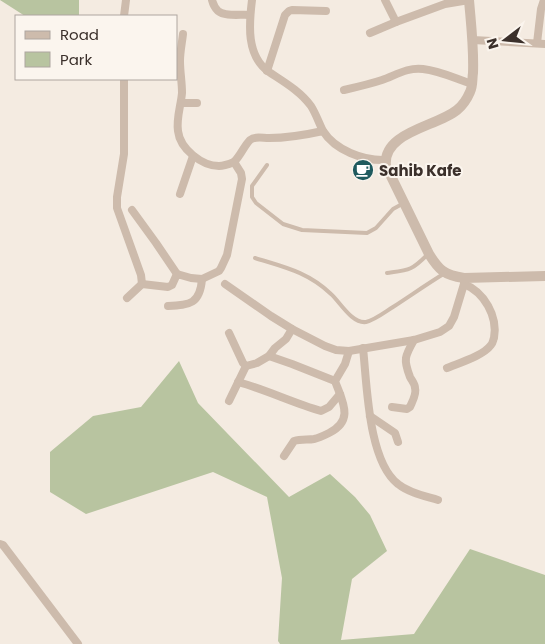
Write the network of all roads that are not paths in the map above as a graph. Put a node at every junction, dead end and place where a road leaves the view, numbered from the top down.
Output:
1 (126, 0) edge
2 (212, 0) edge
3 (252, 0) edge
4 (385, 0) edge
5 (469, 0) edge
6 (544, 0) edge
7 (326, 11) dead end
8 (250, 14) junction
9 (124, 15) edge
10 (396, 22) junction
11 (370, 33) dead end
12 (183, 34) dead end
13 (473, 40) junction
14 (542, 44) edge
15 (545, 53) edge
16 (267, 71) junction
17 (124, 80) edge
18 (472, 84) junction
19 (344, 90) dead end
20 (181, 104) junction
21 (197, 104) dead end
22 (323, 131) junction
23 (193, 156) junction
24 (386, 160) junction
25 (234, 162) junction
26 (267, 165) dead end
27 (180, 194) dead end
28 (404, 203) junction
29 (132, 210) dead end
30 (429, 254) junction
31 (255, 258) dead end
32 (387, 273) dead end
33 (445, 273) junction
34 (177, 274) junction
35 (545, 276) edge
36 (202, 279) junction
37 (464, 281) junction
38 (142, 284) junction
39 (224, 284) dead end
40 (126, 298) dead end
41 (168, 306) dead end
42 (292, 329) junction
43 (229, 333) dead end
44 (414, 340) junction
45 (363, 348) junction
46 (349, 351) junction
47 (269, 356) junction
48 (246, 366) junction
49 (447, 368) dead end
50 (335, 381) junction
51 (238, 382) junction
52 (340, 394) junction
53 (229, 401) dead end
54 (392, 407) dead end
55 (370, 416) junction
56 (398, 442) dead end
57 (284, 456) dead end
58 (438, 500) dead end
59 (0, 544) edge
60 (78, 644) edge

1 - 9 street
2 - 8 street
3 - 8 street
4 - 10 street
5 - 10 street
5 - 13 street
6 - 14 street
7 - 16 street
8 - 16 street
10 - 11 street
12 - 20 street
13 - 14 street
13 - 18 street
14 - 15 street
16 - 22 street
17 - 38 street
18 - 19 street
18 - 24 street
20 - 21 street
20 - 23 street
22 - 24 street
22 - 25 street
23 - 25 street
23 - 27 street
24 - 28 street
25 - 36 street
26 - 28 lane
28 - 30 street
29 - 34 street
30 - 32 lane
30 - 33 street
31 - 33 lane
33 - 37 street
34 - 36 street
34 - 38 street
35 - 37 street
36 - 41 street
37 - 44 street
37 - 49 street
38 - 40 street
39 - 42 street
42 - 46 street
42 - 47 street
43 - 48 street
44 - 45 street
44 - 54 street
45 - 46 street
45 - 55 street
46 - 50 street
47 - 48 street
47 - 50 street
48 - 51 street
50 - 52 street
51 - 52 street
51 - 53 street
52 - 57 street
55 - 56 street
55 - 58 street
59 - 60 street

